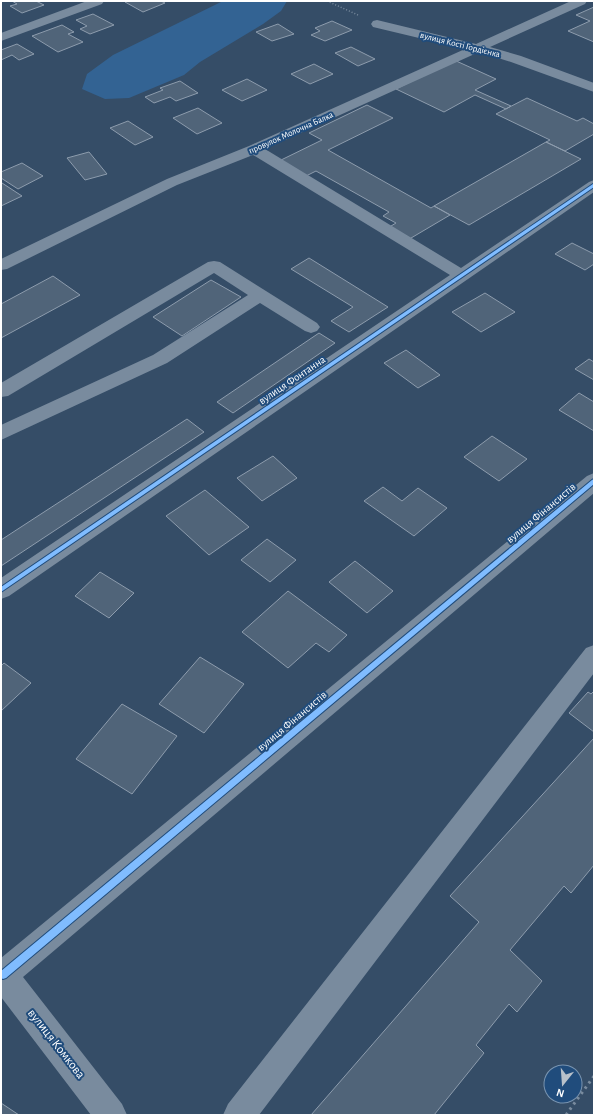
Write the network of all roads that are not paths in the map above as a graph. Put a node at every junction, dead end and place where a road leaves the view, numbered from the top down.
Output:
1 (68, 1) edge
2 (98, 1) edge
3 (581, 1) edge
4 (81, 7) junction
5 (377, 24) road end
6 (1, 37) edge
7 (479, 48) junction
8 (594, 88) edge
9 (254, 149) junction
10 (594, 185) edge
11 (1, 265) edge
12 (462, 276) junction
13 (260, 295) junction
14 (311, 327) dead end
15 (1, 391) edge
16 (1, 433) edge
17 (594, 481) edge
18 (1, 590) edge
19 (594, 655) edge
20 (2, 974) edge
21 (111, 1115) edge
22 (239, 1115) edge

1 - 4 street
2 - 4 street
3 - 7 street, провулок Молочна Балка
4 - 6 street
5 - 7 street, вулиця Кості Гордієнка
7 - 8 street, вулиця Кості Гордієнка
7 - 9 street, провулок Молочна Балка
9 - 11 street, провулок Молочна Балка
9 - 12 street
10 - 12 street, вулиця Фонтанна
12 - 18 street, вулиця Фонтанна
13 - 14 street
13 - 15 street
13 - 16 street
17 - 20 street, вулиця Фінансистів
19 - 22 street
20 - 21 street, вулиця Комкова

